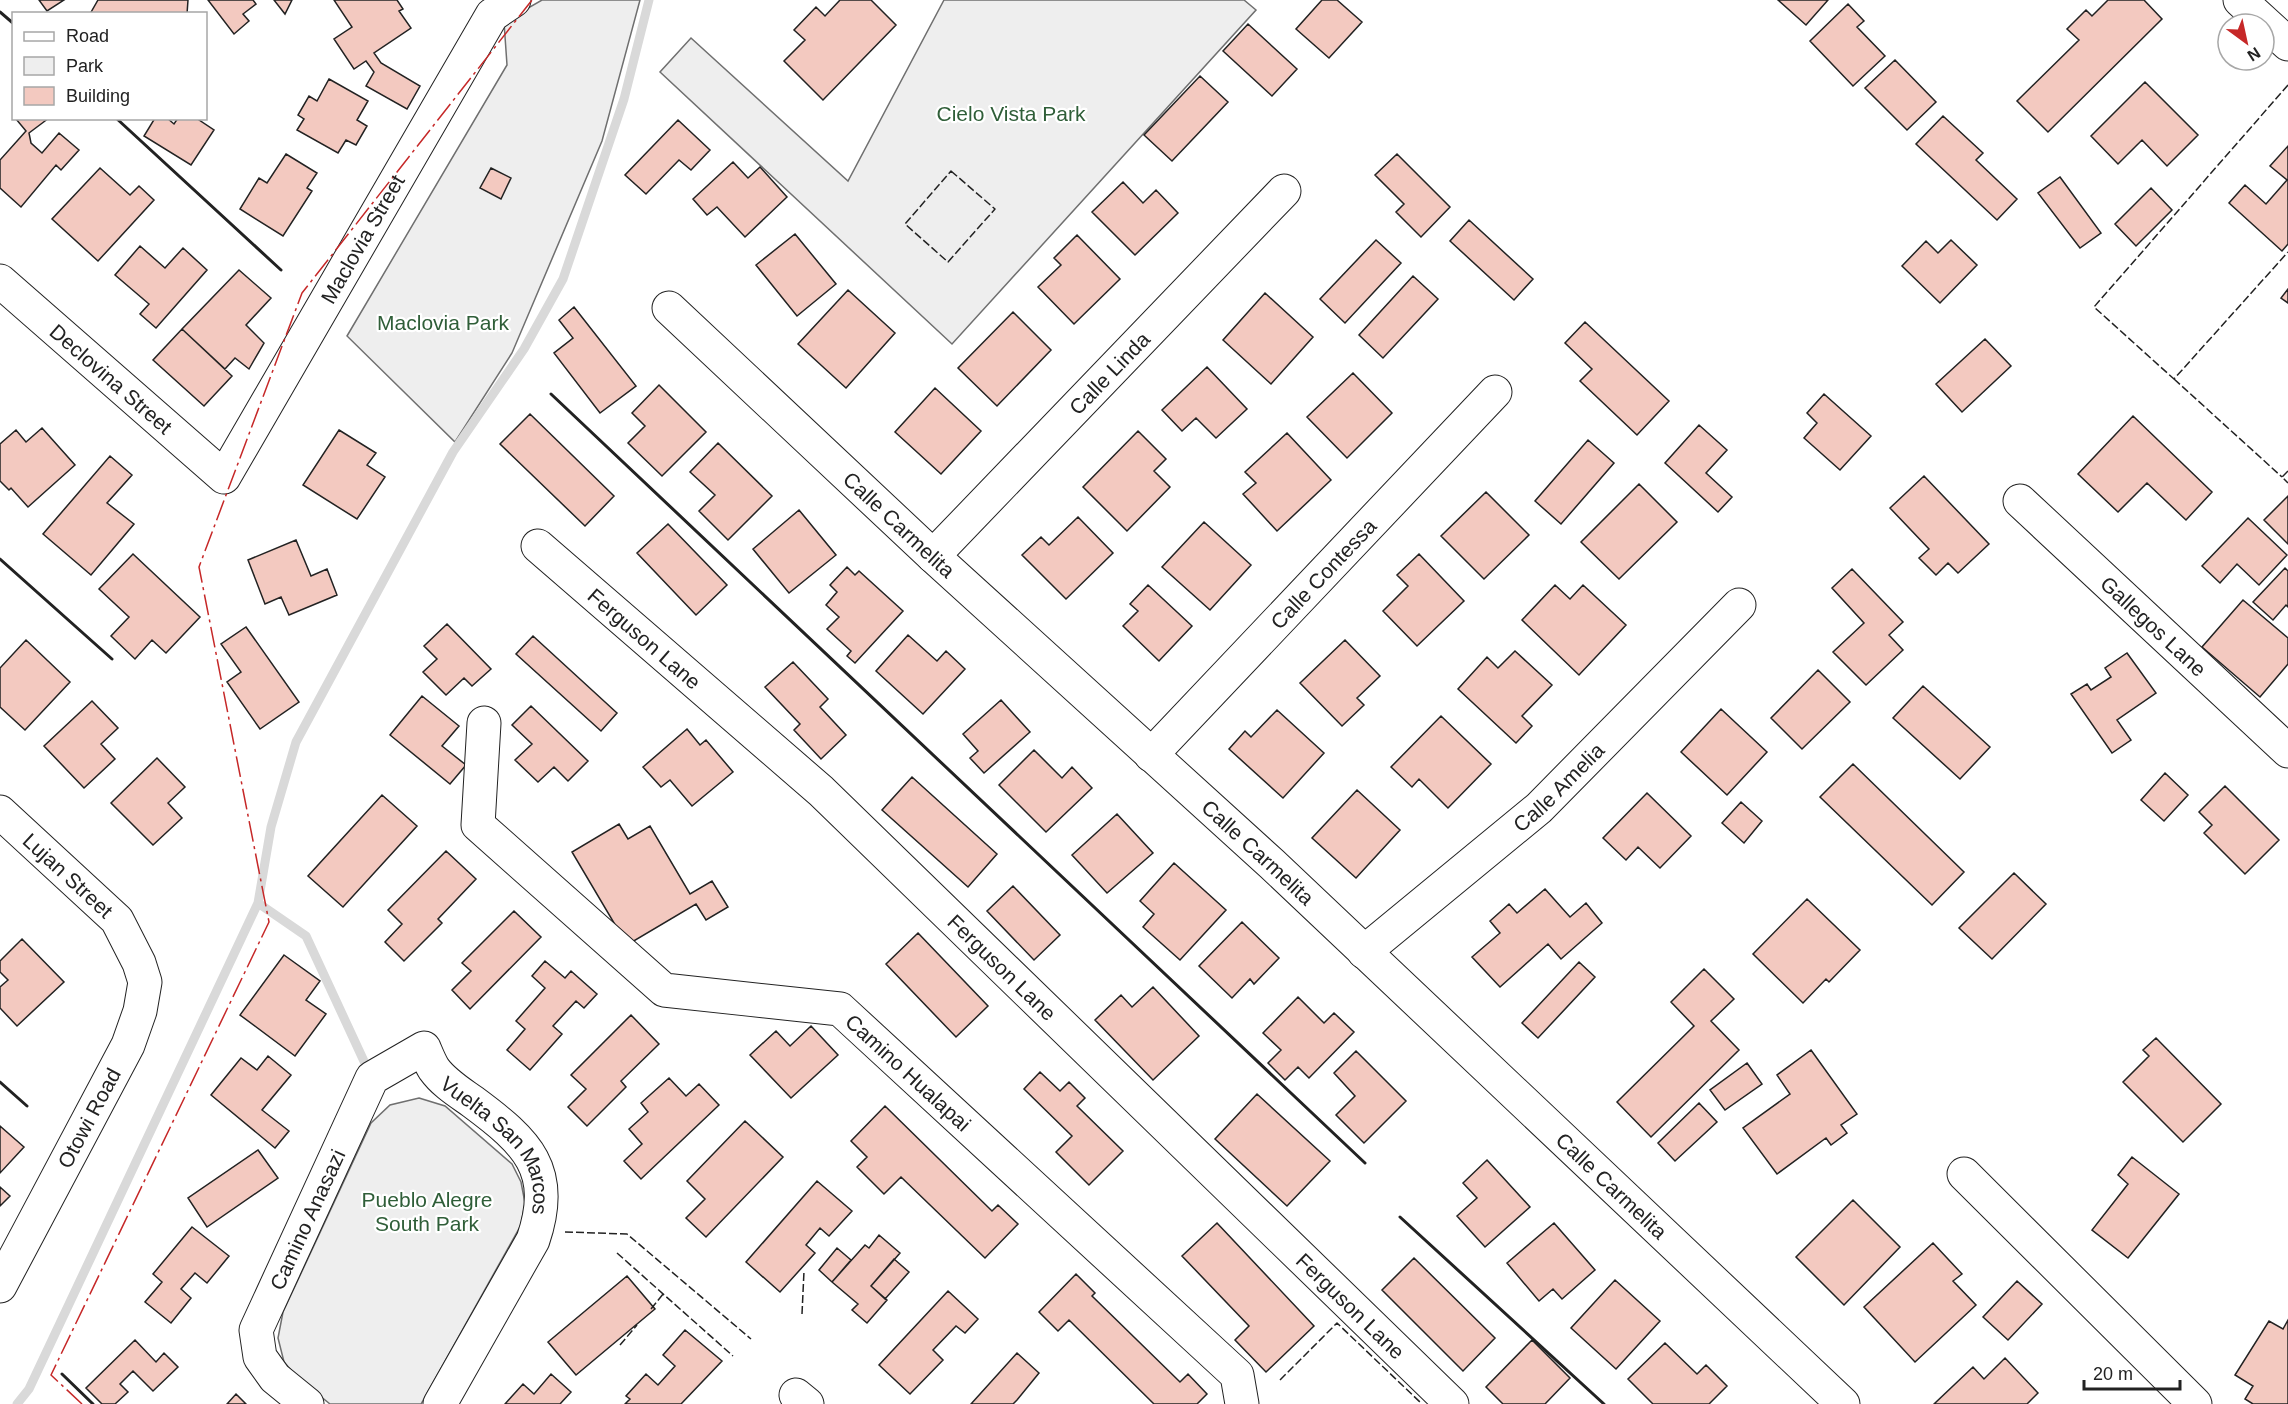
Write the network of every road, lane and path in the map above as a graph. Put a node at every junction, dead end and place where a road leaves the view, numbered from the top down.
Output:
1 (2240, 0) edge
2 (496, 5) edge
3 (2288, 44) edge
4 (1284, 191) dead end
5 (0, 281) edge
6 (669, 308) dead end
7 (1494, 392) dead end
8 (224, 477) joint
9 (2020, 501) dead end
10 (538, 546) dead end
11 (933, 556) junction
12 (1739, 605) dead end
13 (484, 723) dead end
14 (2288, 752) edge
15 (1151, 755) junction
16 (0, 812) edge
17 (130, 943) joint
18 (1364, 952) junction
19 (424, 1048) joint
20 (1964, 1174) dead end
21 (0, 1286) edge
22 (307, 1404) edge
23 (440, 1404) edge
24 (1242, 1404) edge
25 (1452, 1404) edge
26 (1843, 1404) edge
27 (2195, 1404) edge

1 - 3 street
2 - 8 street, Maclovia Street
4 - 11 street, Calle Linda
5 - 8 street, Declovina Street
6 - 11 street, Calle Carmelita
7 - 15 street, Calle Contessa
9 - 14 street, Gallegos Lane
10 - 25 street, Ferguson Lane
11 - 15 street, Calle Carmelita
12 - 18 street, Calle Amelia
13 - 24 street, Camino Hualapai
15 - 18 street, Calle Carmelita
16 - 17 street, Lujan Street
17 - 21 street, Otowi Road
18 - 26 street, Calle Carmelita
19 - 22 street, Camino Anasazi
19 - 23 street, Vuelta San Marcos
20 - 27 street

